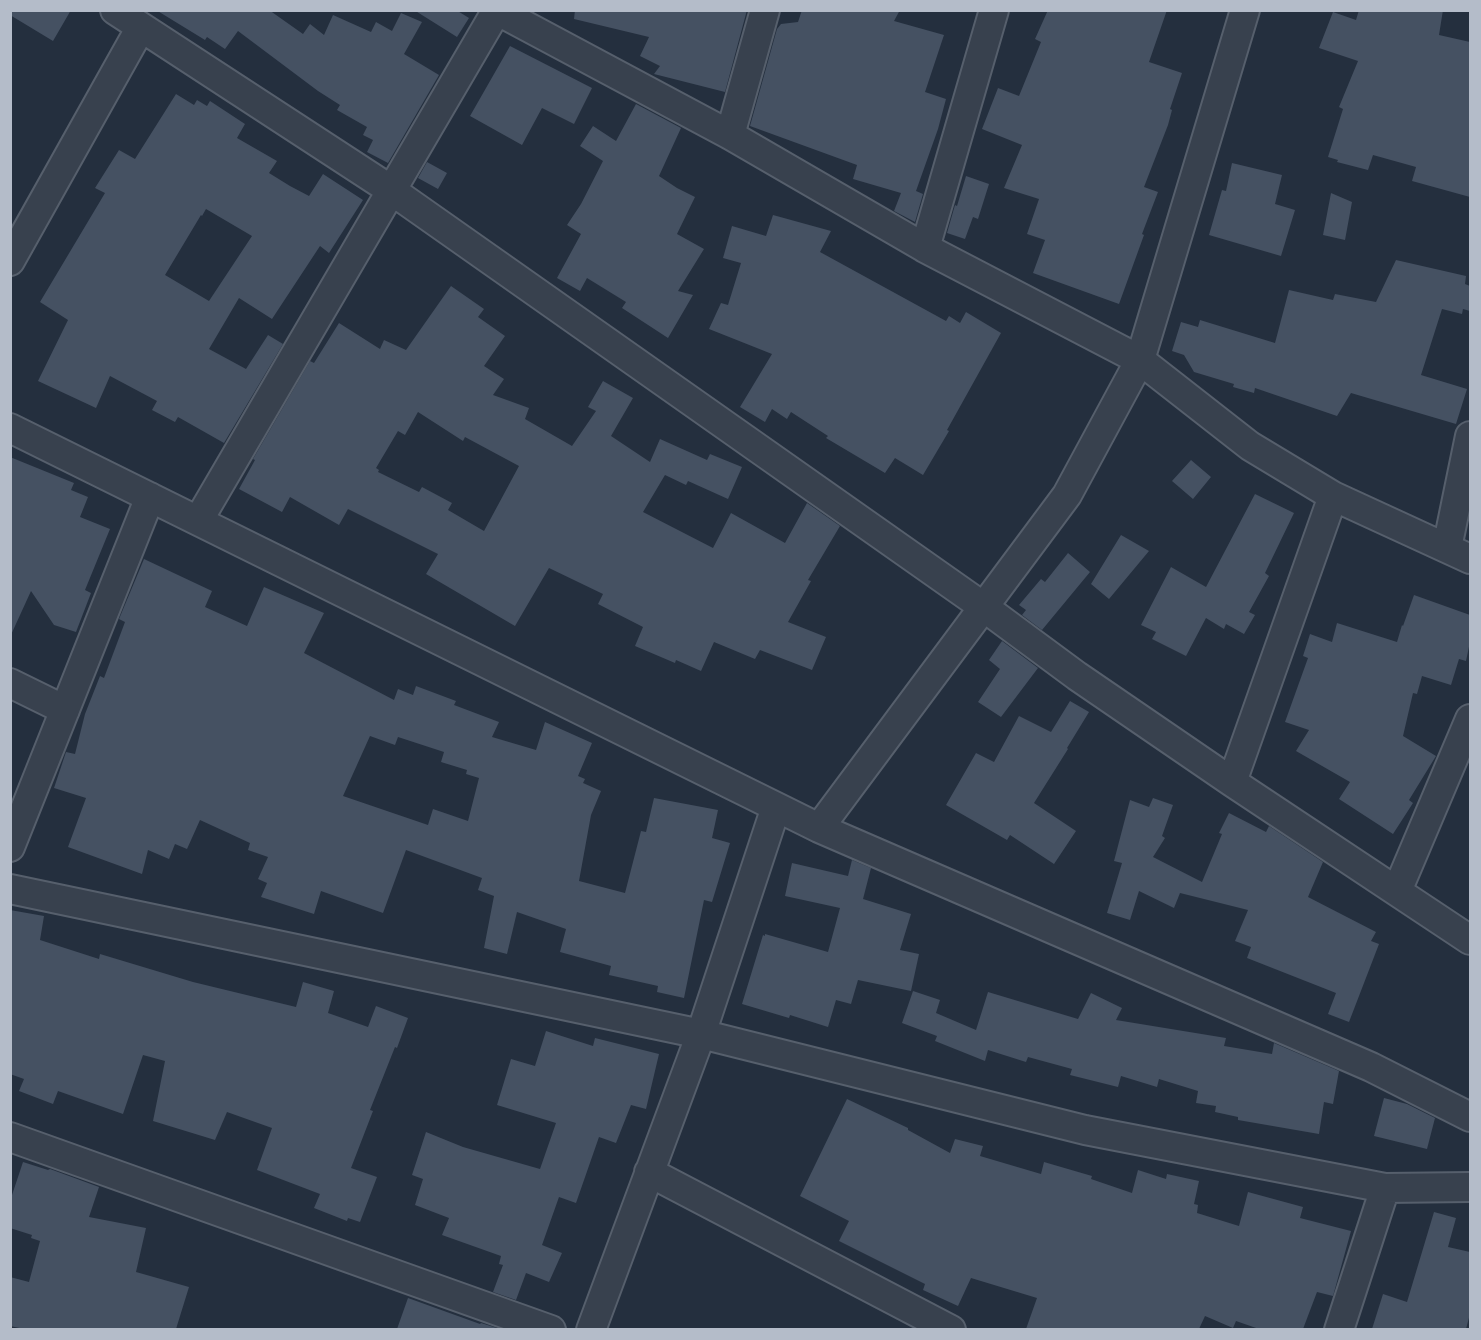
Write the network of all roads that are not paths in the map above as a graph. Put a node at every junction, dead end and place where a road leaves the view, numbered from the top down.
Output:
1 (115, 10) edge
2 (765, 10) edge
3 (994, 10) edge
4 (1245, 10) edge
5 (496, 11) edge
6 (141, 27) junction
7 (730, 135) junction
8 (391, 190) junction
9 (925, 248) junction
10 (10, 261) edge
11 (1140, 360) junction
12 (10, 428) edge
13 (1470, 436) edge
14 (1333, 496) junction
15 (150, 497) junction
16 (198, 521) junction
17 (1459, 554) edge
18 (985, 608) junction
19 (10, 683) edge
20 (65, 710) junction
21 (1470, 719) edge
22 (1232, 782) junction
23 (776, 807) junction
24 (819, 828) junction
25 (10, 847) edge
26 (10, 889) edge
27 (1397, 891) junction
28 (1470, 940) edge
29 (701, 1034) junction
30 (1470, 1117) edge
31 (10, 1137) edge
32 (649, 1172) junction
33 (1470, 1187) edge
34 (1385, 1188) junction
35 (551, 1329) edge
36 (591, 1329) edge
37 (951, 1329) edge
38 (1340, 1329) edge

1 - 6 street
2 - 7 street
3 - 9 street
4 - 11 street
5 - 7 street
5 - 8 street
6 - 8 street
6 - 10 street
7 - 9 street
8 - 16 street
8 - 18 street
9 - 11 street
11 - 14 street
11 - 18 street
12 - 15 street
13 - 17 street
14 - 17 street
14 - 22 street
15 - 16 street
15 - 20 street
16 - 23 street
18 - 22 street
18 - 24 street
19 - 20 street
20 - 25 street
21 - 27 street
22 - 27 street
23 - 24 street
23 - 29 street
24 - 30 street
26 - 29 street
27 - 28 street
29 - 32 street
29 - 34 street
31 - 35 street
32 - 36 street
32 - 37 street
33 - 34 street
34 - 38 street

